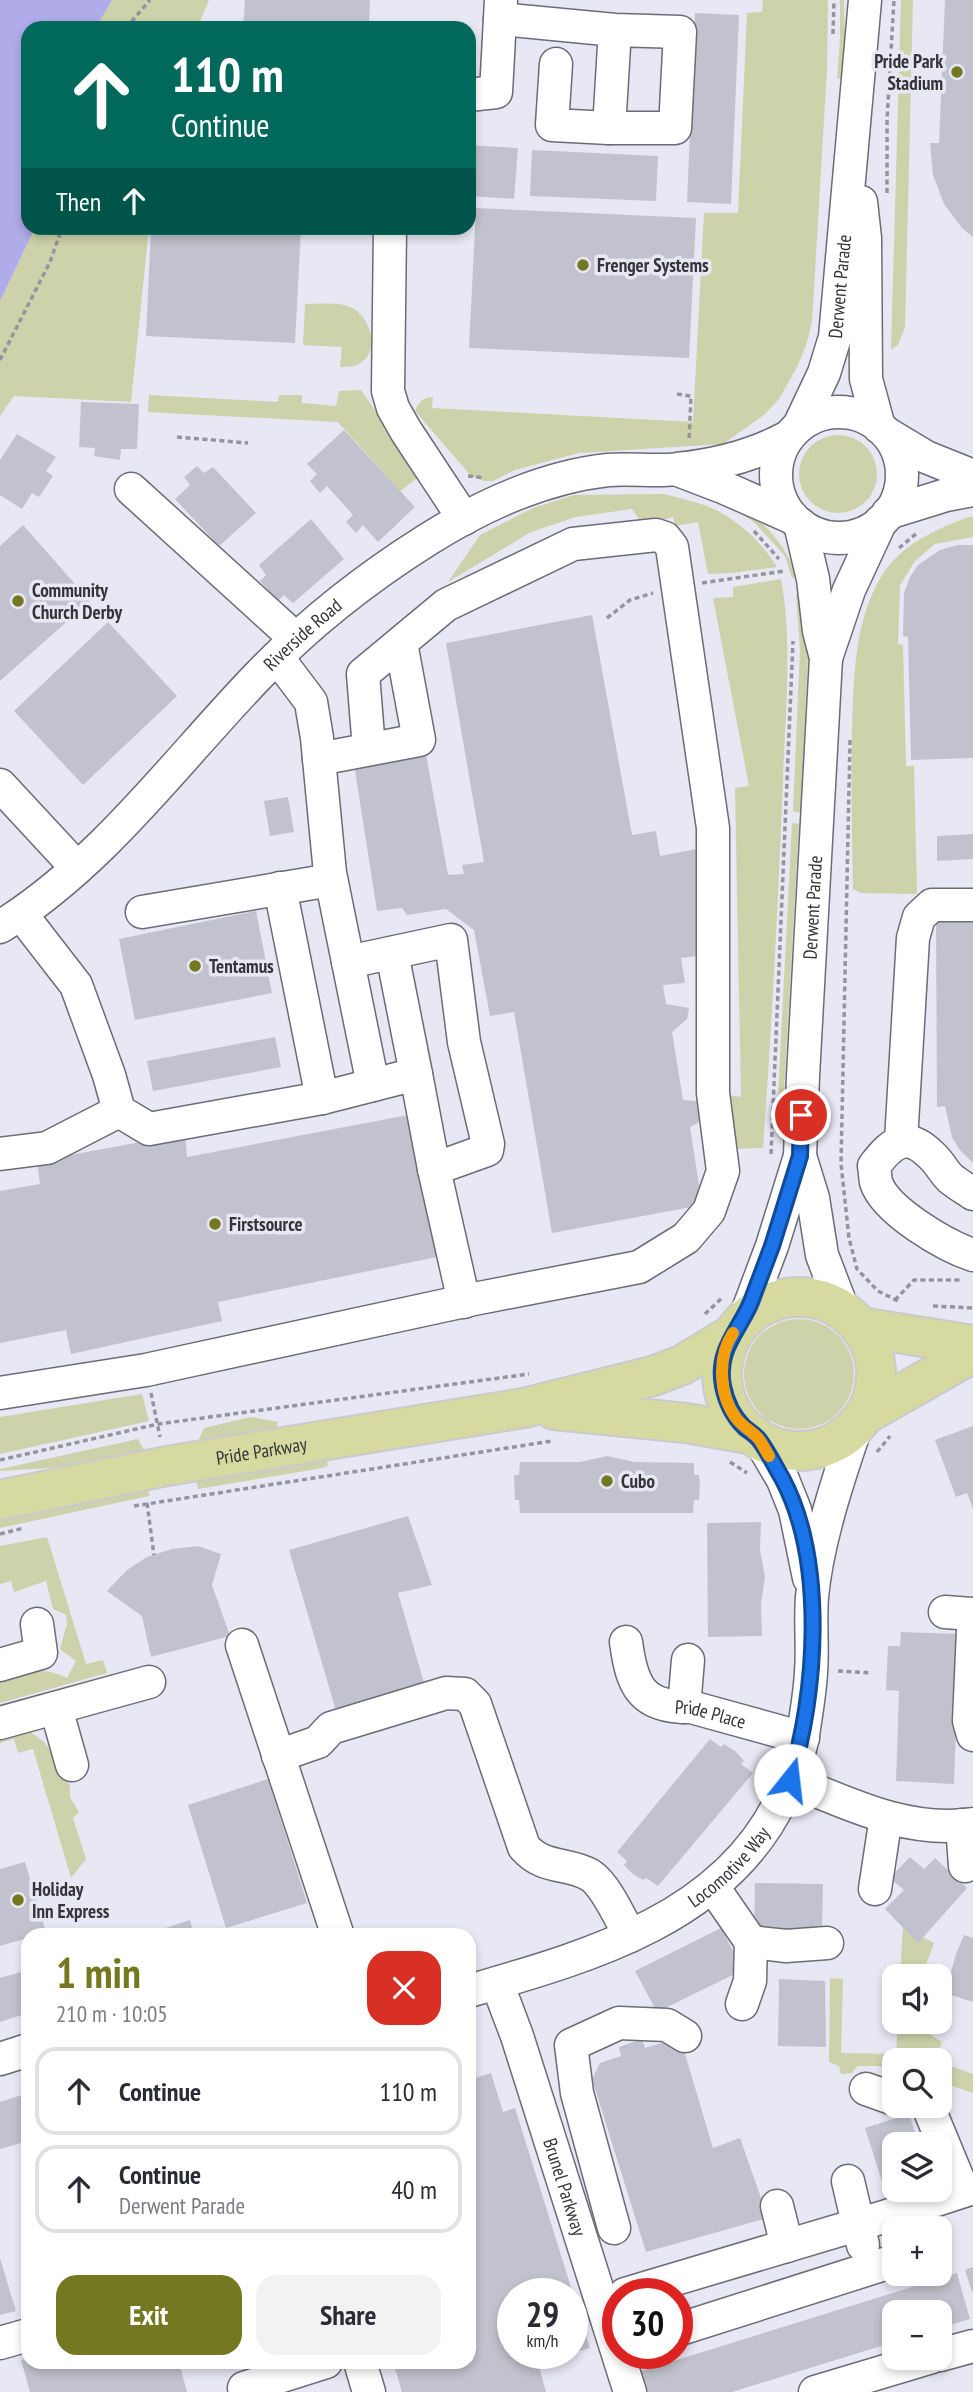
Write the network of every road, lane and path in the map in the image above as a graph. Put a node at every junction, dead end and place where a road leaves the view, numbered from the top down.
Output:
1 (149, 0) edge
2 (865, 0) edge
3 (894, 0) edge
4 (500, 10) edge
5 (132, 21) edge
6 (615, 30) junction
7 (556, 64) dead end
8 (482, 94) edge
9 (609, 128) junction
10 (854, 138) junction
11 (887, 197) dead end
12 (60, 235) edge
13 (390, 235) edge
14 (0, 360) edge
15 (677, 394) dead end
16 (883, 430) junction
17 (793, 432) junction
18 (177, 437) dead end
19 (248, 443) dead end
20 (683, 468) junction
21 (973, 476) edge
22 (131, 489) dead end
23 (973, 491) edge
24 (885, 517) junction
25 (464, 519) junction
26 (796, 521) junction
27 (752, 530) dead end
28 (918, 532) dead end
29 (892, 555) dead end
30 (779, 558) dead end
31 (732, 580) dead end
32 (788, 580) dead end
33 (793, 639) dead end
34 (401, 643) junction
35 (286, 648) junction
36 (826, 658) junction
37 (850, 731) dead end
38 (369, 749) junction
39 (319, 759) junction
40 (0, 785) edge
41 (77, 868) junction
42 (331, 880) junction
43 (279, 888) junction
44 (973, 905) edge
45 (142, 912) dead end
46 (10, 921) edge
47 (392, 953) junction
48 (348, 962) junction
49 (416, 1074) junction
50 (373, 1085) junction
51 (323, 1098) junction
52 (119, 1111) junction
53 (901, 1141) junction
54 (0, 1154) edge
55 (785, 1157) junction
56 (434, 1169) junction
57 (973, 1194) edge
58 (973, 1255) edge
59 (973, 1280) edge
60 (895, 1300) junction
61 (464, 1301) junction
62 (906, 1305) dead end
63 (927, 1306) dead end
64 (973, 1308) edge
65 (724, 1318) junction
66 (851, 1319) junction
67 (973, 1345) edge
68 (973, 1353) edge
69 (146, 1370) junction
70 (541, 1372) dead end
71 (0, 1393) edge
72 (524, 1408) junction
73 (158, 1424) junction
74 (872, 1434) junction
75 (554, 1441) dead end
76 (755, 1450) junction
77 (721, 1457) dead end
78 (0, 1460) edge
79 (169, 1484) junction
80 (0, 1500) edge
81 (154, 1555) dead end
82 (812, 1596) junction
83 (37, 1624) dead end
84 (973, 1630) edge
85 (242, 1645) dead end
86 (688, 1660) dead end
87 (0, 1665) edge
88 (972, 1668) edge
89 (811, 1670) junction
90 (872, 1673) dead end
91 (628, 1677) dead end
92 (149, 1682) dead end
93 (684, 1707) junction
94 (56, 1708) junction
95 (0, 1723) edge
96 (973, 1735) edge
97 (803, 1738) junction
98 (278, 1756) junction
99 (72, 1765) dead end
100 (790, 1780) junction
101 (886, 1817) junction
102 (968, 1825) edge
103 (965, 1866) dead end
104 (713, 1887) junction
105 (875, 1889) dead end
106 (335, 1928) edge
107 (630, 1936) junction
108 (751, 1942) junction
109 (827, 1943) dead end
110 (483, 1987) edge
111 (742, 2004) dead end
112 (685, 2036) dead end
113 (21, 2052) edge
114 (0, 2059) edge
115 (577, 2094) junction
116 (539, 2106) junction
117 (936, 2118) edge
118 (848, 2182) dead end
119 (968, 2189) edge
120 (777, 2206) dead end
121 (857, 2225) junction
122 (614, 2228) dead end
123 (787, 2246) junction
124 (882, 2264) edge
125 (607, 2278) edge
126 (678, 2278) edge
127 (693, 2325) edge
128 (21, 2337) edge
129 (0, 2343) edge
130 (973, 2346) edge
131 (952, 2352) edge
132 (304, 2369) edge
133 (362, 2369) edge
134 (623, 2369) edge
135 (889, 2370) edge
136 (244, 2388) dead end
137 (369, 2392) edge
138 (630, 2392) edge
139 (815, 2392) edge

1 - 5 path
2 - 10 street, Derwent Parade
3 - 11 path
4 - 6 street
4 - 8 street
6 - 9 street
6 - 9 street
7 - 9 street
10 - 16 street, Derwent Parade
10 - 17 street, Derwent Parade
12 - 14 path
13 - 25 street
15 - 20 path
16 - 17 street
16 - 21 street
16 - 24 street
17 - 20 street, Riverside Road
17 - 26 street
18 - 19 path
20 - 25 street, Riverside Road
20 - 26 street, Riverside Road
22 - 35 street
23 - 24 street
24 - 26 street
24 - 36 street, Derwent Parade
25 - 35 street, Riverside Road
26 - 36 street, Derwent Parade
27 - 30 path
28 - 29 path
31 - 32 path
33 - 55 path
34 - 38 street
34 - 38 street
34 - 61 street
35 - 39 street
35 - 41 street, Riverside Road
36 - 55 street, Derwent Parade
37 - 60 path
38 - 39 street
39 - 42 street
40 - 41 street
41 - 46 street, Riverside Road
42 - 43 street
42 - 48 street
43 - 45 street
43 - 51 street
44 - 53 street
46 - 52 street
47 - 48 street
47 - 49 street
47 - 56 street
48 - 50 street
49 - 50 street
49 - 56 street
50 - 51 street
51 - 52 street
52 - 54 street
53 - 57 street
53 - 58 street
55 - 65 street, Derwent Parade
55 - 66 street, Derwent Parade
56 - 61 street
59 - 60 path
60 - 62 path
61 - 69 street
63 - 64 path
65 - 66 main road
65 - 72 main road, Pride Parkway
65 - 76 main road
66 - 67 main road
66 - 74 main road
68 - 74 main road
69 - 71 street
69 - 73 path
70 - 73 path
72 - 76 main road, Pride Parkway
72 - 79 main road, Pride Parkway
73 - 78 path
73 - 79 path
74 - 76 main road
74 - 82 street, Locomotive Way
75 - 79 path
76 - 77 path
76 - 82 street, Locomotive Way
79 - 80 main road, Pride Parkway
79 - 81 path
82 - 89 street, Locomotive Way
83 - 87 street
84 - 88 street
85 - 98 street
86 - 93 street
88 - 96 street
89 - 90 path
89 - 97 street, Locomotive Way
91 - 93 street, Pride Place
92 - 94 street
93 - 97 street, Pride Place
94 - 95 street
94 - 99 street
97 - 100 street, Locomotive Way
98 - 106 street
98 - 107 street
100 - 101 street
100 - 104 street, Locomotive Way
101 - 102 street
101 - 105 street
102 - 103 street
104 - 107 street, Locomotive Way
104 - 108 street
107 - 110 street, Locomotive Way
108 - 109 street
108 - 111 street
110 - 116 street, Brunel Parkway
112 - 115 street
113 - 114 street
115 - 116 street
115 - 122 street
116 - 125 street, Brunel Parkway
117 - 119 street
118 - 121 street
119 - 121 street
120 - 123 street
121 - 123 street
121 - 124 street
123 - 126 street
124 - 127 street
128 - 129 street
130 - 131 street
132 - 136 street
133 - 137 street
134 - 138 street, Brunel Parkway
135 - 139 street

